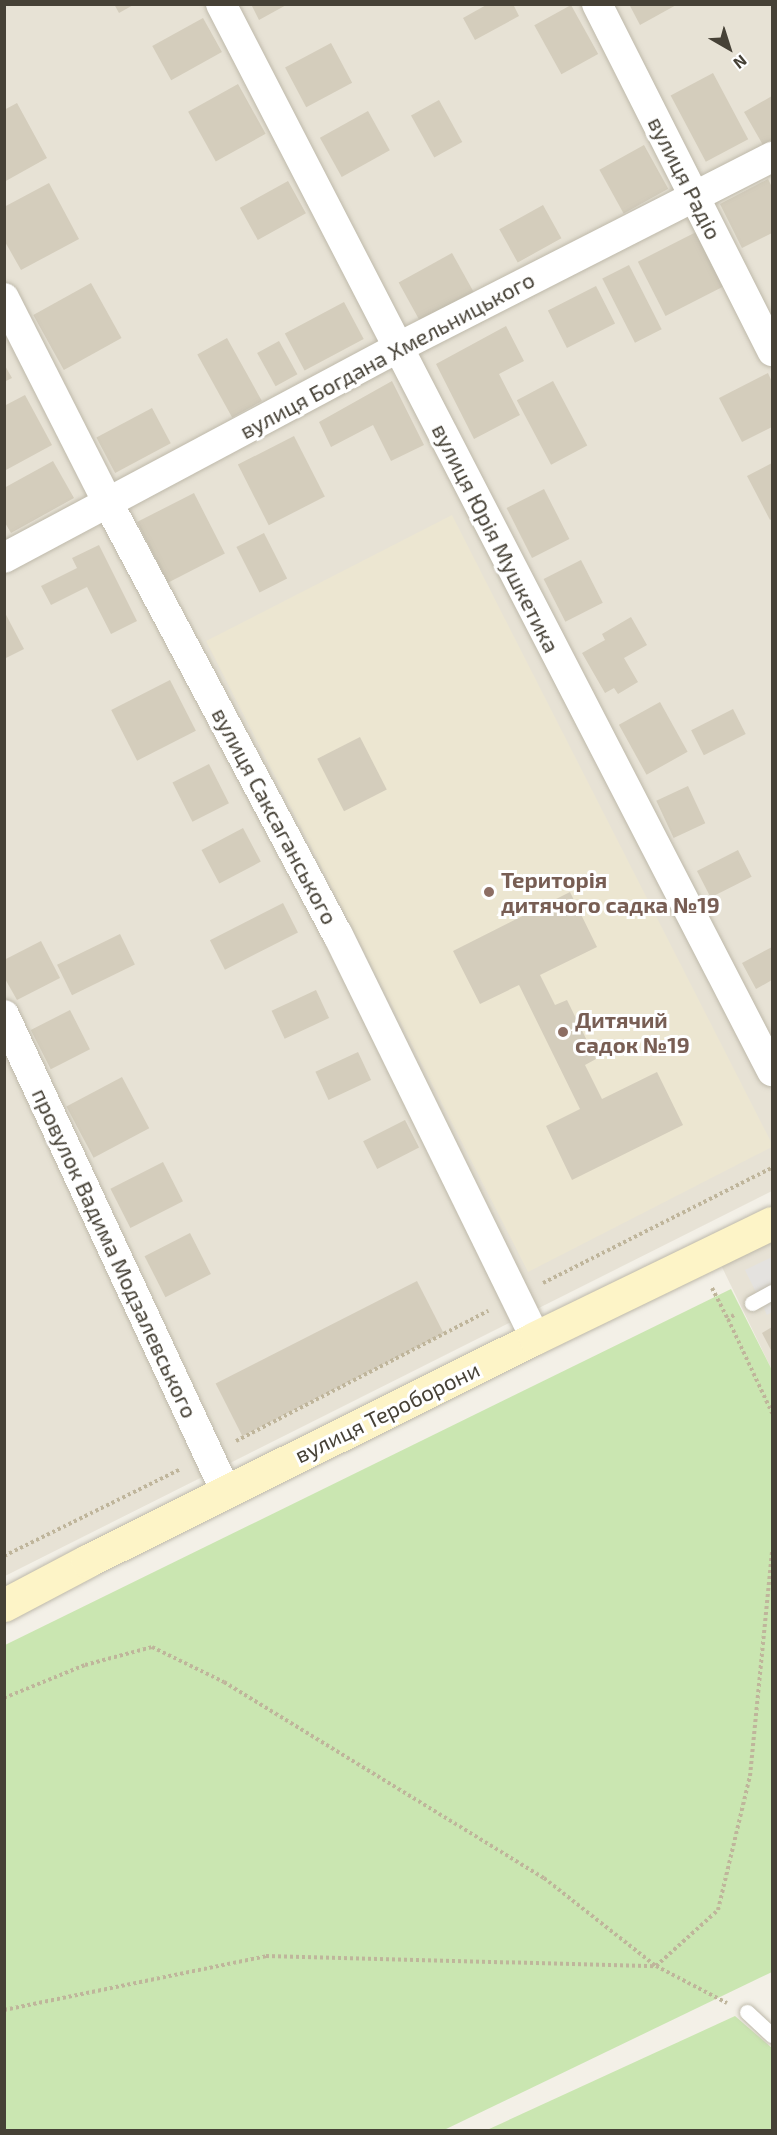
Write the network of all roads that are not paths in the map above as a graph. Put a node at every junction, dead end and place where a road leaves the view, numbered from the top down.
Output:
1 (221, 4) edge
2 (597, 4) edge
3 (772, 157) edge
4 (696, 196) junction
5 (4, 298) edge
6 (398, 348) junction
7 (772, 351) edge
8 (108, 502) junction
9 (4, 558) edge
10 (4, 1014) edge
11 (772, 1071) edge
12 (772, 1223) edge
13 (772, 1292) edge
14 (752, 1303) road end
15 (535, 1338) junction
16 (226, 1492) junction
17 (4, 1605) edge
18 (747, 2012) road end
19 (772, 2036) edge

1 - 6 street, вулиця Юрія Мушкетика
2 - 4 street, вулиця Радіо
3 - 4 street, вулиця Богдана Хмельницького
4 - 6 street, вулиця Богдана Хмельницького
4 - 7 street, вулиця Радіо
5 - 8 street, вулиця Саксаганського
6 - 8 street, вулиця Богдана Хмельницького
6 - 11 street, вулиця Юрія Мушкетика
8 - 9 street, вулиця Богдана Хмельницького
8 - 15 street, вулиця Саксаганського
10 - 16 street, провулок Вадима Модзалевського
12 - 15 main road, вулиця Тероборони
13 - 14 lane
15 - 16 main road, вулиця Тероборони
16 - 17 main road, вулиця Тероборони
18 - 19 lane

